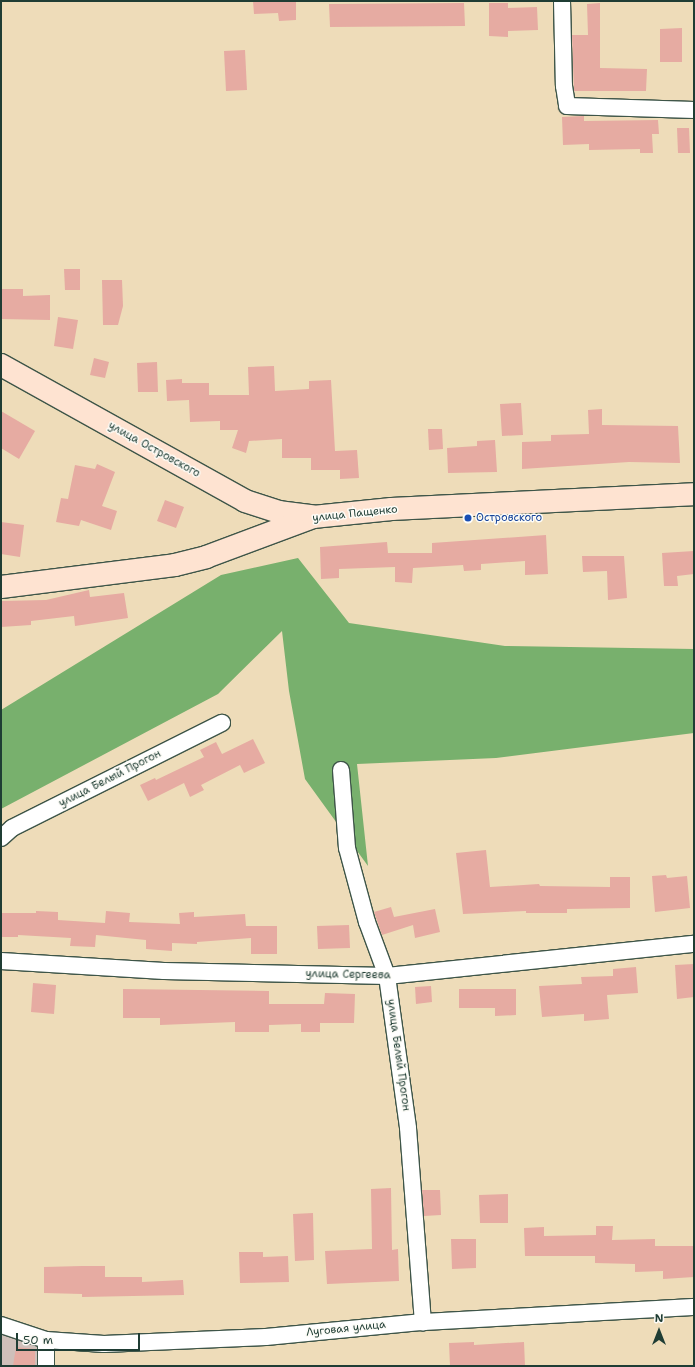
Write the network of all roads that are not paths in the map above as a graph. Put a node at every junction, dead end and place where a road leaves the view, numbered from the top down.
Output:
1 (562, 1) edge
2 (694, 110) edge
3 (1, 365) edge
4 (694, 494) edge
5 (313, 517) junction
6 (1, 587) edge
7 (222, 723) dead end
8 (341, 770) dead end
9 (1, 838) edge
10 (694, 944) edge
11 (1, 961) edge
12 (387, 976) junction
13 (694, 1307) edge
14 (423, 1322) junction
15 (1, 1325) edge
16 (46, 1340) junction
17 (46, 1366) edge

1 - 2 street
3 - 5 street, улица Островского
4 - 5 street, улица Пащенко
5 - 6 street, улица Пащенко
7 - 9 street, улица Белый Прогон
8 - 12 street, улица Белый Прогон
10 - 12 street, улица Сергеева
11 - 12 street, улица Сергеева
12 - 14 street, улица Белый Прогон
13 - 14 street, Луговая улица
14 - 16 street, Луговая улица
15 - 16 street, Луговая улица
16 - 17 street

